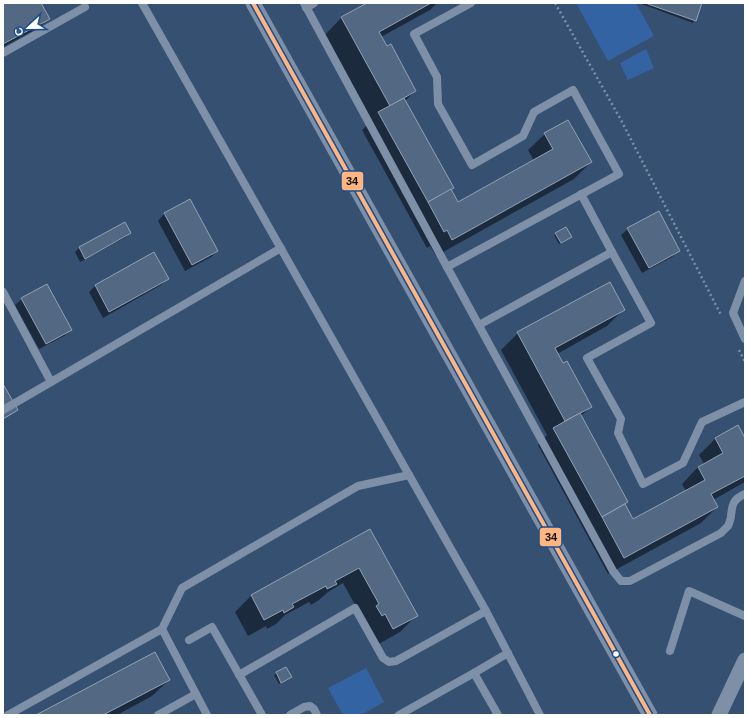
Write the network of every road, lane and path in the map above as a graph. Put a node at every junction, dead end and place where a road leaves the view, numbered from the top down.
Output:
1 (142, 3) edge
2 (253, 3) edge
3 (314, 3) edge
4 (471, 3) edge
5 (555, 3) edge
6 (305, 5) edge
7 (85, 7) dead end
8 (3, 53) edge
9 (581, 194) junction
10 (281, 248) junction
11 (612, 252) junction
12 (447, 267) junction
13 (745, 281) edge
14 (3, 292) edge
15 (723, 319) dead end
16 (479, 325) junction
17 (745, 339) edge
18 (738, 348) dead end
19 (745, 362) edge
20 (51, 382) junction
21 (745, 402) edge
22 (3, 410) edge
23 (409, 475) junction
24 (745, 494) edge
25 (486, 611) junction
26 (745, 616) edge
27 (162, 630) junction
28 (189, 640) dead end
29 (670, 651) dead end
30 (508, 653) junction
31 (745, 660) edge
32 (474, 673) junction
33 (239, 675) junction
34 (196, 694) junction
35 (8, 715) edge
36 (158, 715) edge
37 (207, 715) edge
38 (262, 715) edge
39 (290, 715) edge
40 (317, 715) edge
41 (399, 715) edge
42 (498, 715) edge
43 (540, 715) edge
44 (650, 715) edge
45 (719, 715) edge

1 - 10 lane
2 - 44 street
3 - 6 lane
4 - 9 lane
5 - 15 path
6 - 12 lane
7 - 8 lane
9 - 11 lane
9 - 12 lane
10 - 20 lane
10 - 23 lane
11 - 16 lane
11 - 21 lane
12 - 16 lane
13 - 17 lane
14 - 20 lane
16 - 24 lane
18 - 19 path
20 - 22 lane
23 - 25 lane
23 - 27 lane
25 - 30 lane
25 - 33 lane
26 - 29 lane
27 - 34 lane
27 - 35 lane
28 - 33 lane
30 - 32 lane
30 - 43 lane
31 - 45 street
32 - 41 lane
32 - 42 lane
33 - 38 lane
34 - 36 lane
34 - 37 lane
39 - 40 lane

